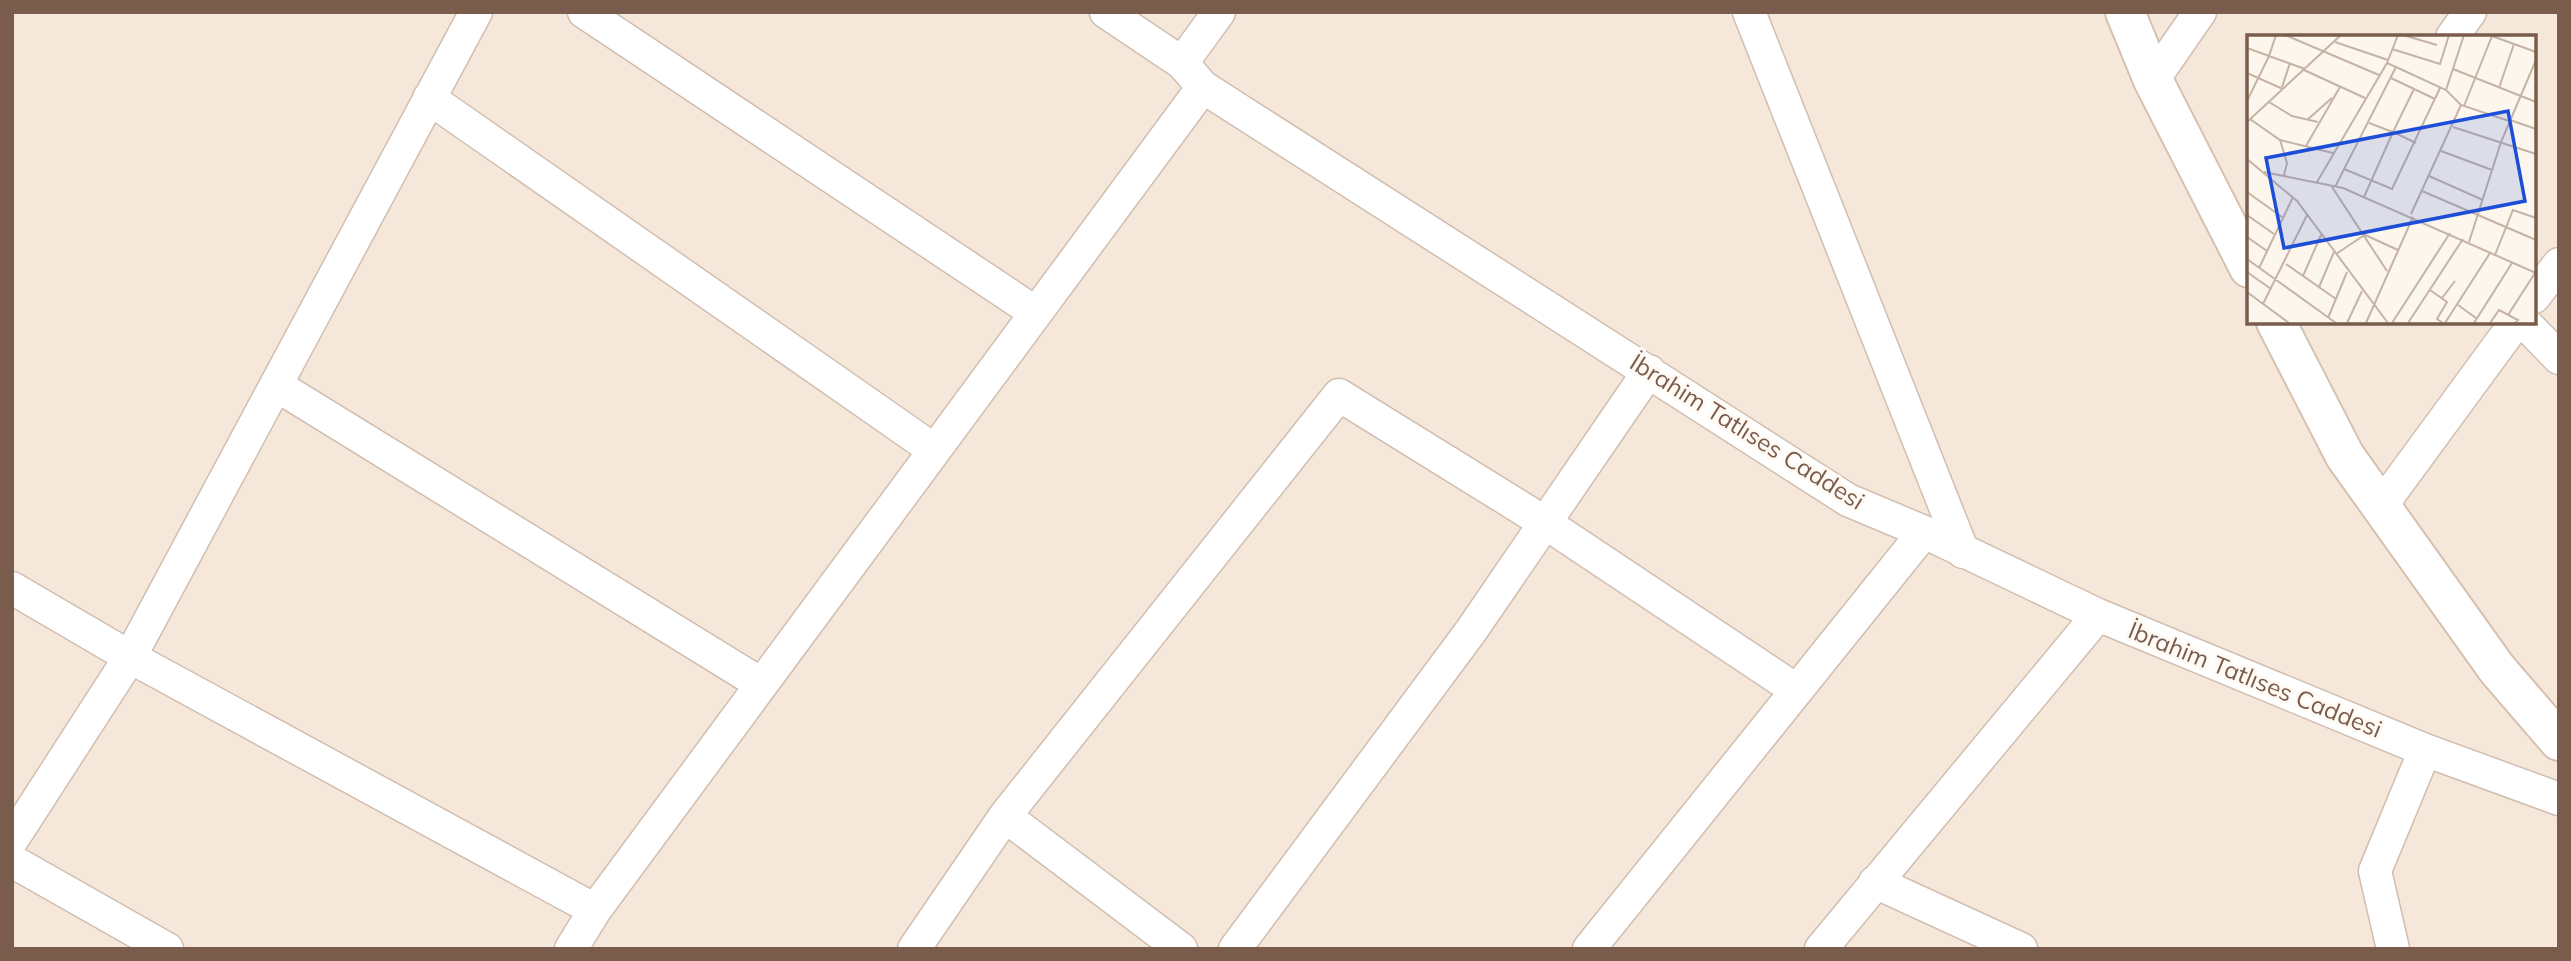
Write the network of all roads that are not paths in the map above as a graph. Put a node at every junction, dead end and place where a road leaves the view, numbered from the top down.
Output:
1 (476, 12) edge
2 (584, 12) edge
3 (1106, 12) edge
4 (1219, 12) edge
5 (1749, 12) edge
6 (2125, 12) edge
7 (2200, 12) edge
8 (2470, 12) edge
9 (2453, 35) edge
10 (1182, 63) junction
11 (2153, 80) junction
12 (1203, 87) junction
13 (429, 98) junction
14 (2247, 264) edge
15 (2559, 264) edge
16 (2536, 294) edge
17 (1036, 313) junction
18 (2277, 324) edge
19 (2515, 324) edge
20 (2526, 324) edge
21 (2559, 358) edge
22 (1649, 371) junction
23 (275, 385) junction
24 (934, 450) junction
25 (2381, 506) junction
26 (1544, 522) junction
27 (1924, 532) junction
28 (1963, 552) junction
29 (12, 588) edge
30 (2098, 615) junction
31 (130, 657) junction
32 (761, 684) junction
33 (1796, 690) junction
34 (2559, 741) edge
35 (2425, 751) junction
36 (2559, 799) edge
37 (1005, 816) junction
38 (12, 841) edge
39 (12, 861) edge
40 (1875, 882) junction
41 (595, 910) junction
42 (167, 949) edge
43 (571, 949) edge
44 (914, 949) edge
45 (1181, 949) edge
46 (1235, 949) edge
47 (1589, 949) edge
48 (1822, 949) edge
49 (2021, 949) edge
50 (2393, 949) edge

1 - 13 street
2 - 17 street
3 - 10 street, İbrahim Tatlıses Caddesi
4 - 10 street
5 - 28 street
6 - 11 main road
7 - 11 street
8 - 9 street
10 - 12 street, İbrahim Tatlıses Caddesi
11 - 14 main road
12 - 17 street
12 - 22 street, İbrahim Tatlıses Caddesi
13 - 23 street
13 - 24 street
15 - 16 street
17 - 24 street
18 - 25 main road
19 - 25 street
20 - 21 street
22 - 26 street
22 - 27 street, İbrahim Tatlıses Caddesi
23 - 31 street
23 - 32 street
24 - 32 street
25 - 34 main road
26 - 33 street
26 - 37 street
26 - 46 street
27 - 28 street, İbrahim Tatlıses Caddesi
27 - 33 street
28 - 30 street, İbrahim Tatlıses Caddesi
29 - 31 street
30 - 35 street, İbrahim Tatlıses Caddesi
30 - 40 street
31 - 38 street
31 - 41 street
32 - 41 street
33 - 47 street
35 - 36 street, İbrahim Tatlıses Caddesi
35 - 50 street
37 - 44 street
37 - 45 street
39 - 42 street
40 - 48 street
40 - 49 street
41 - 43 street

